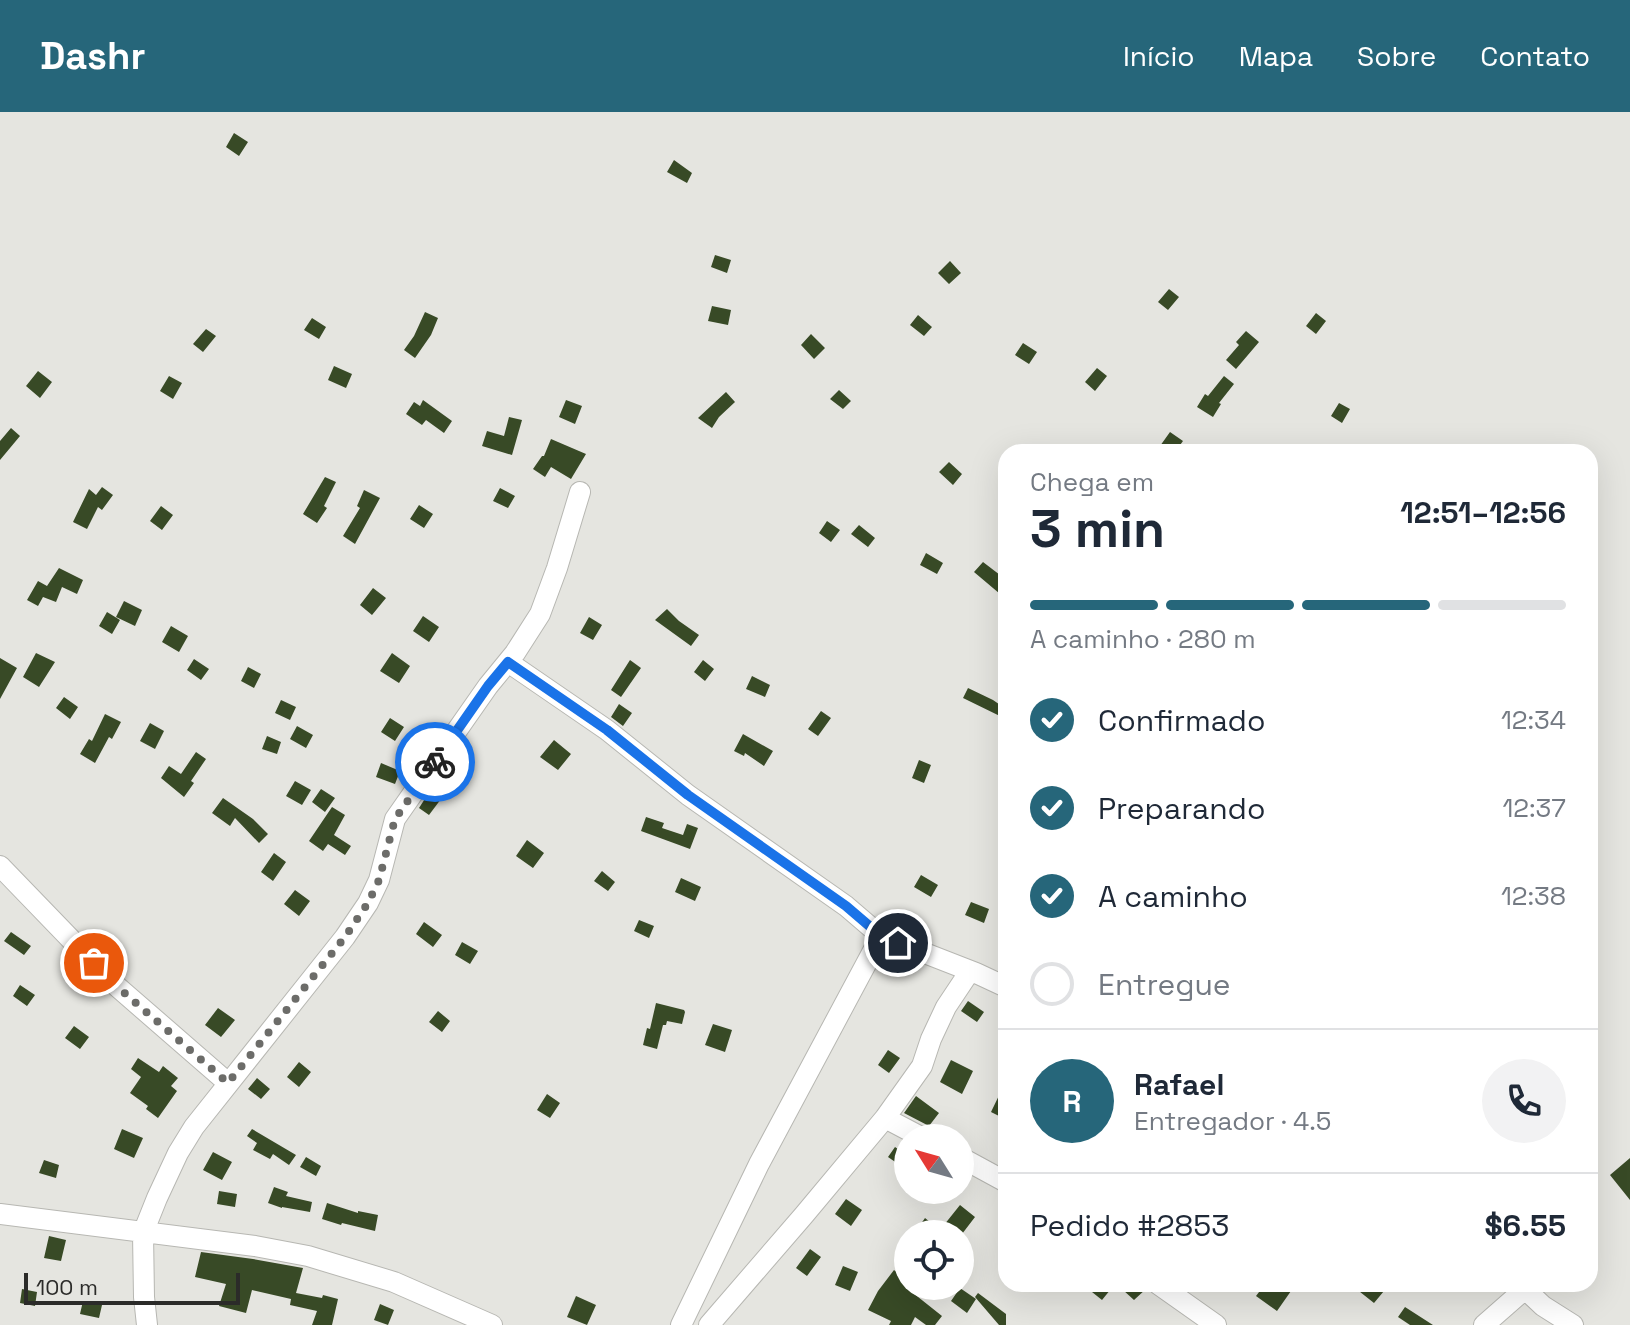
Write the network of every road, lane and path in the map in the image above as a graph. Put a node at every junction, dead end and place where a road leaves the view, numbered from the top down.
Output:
1 (580, 492) dead end
2 (508, 662) junction
3 (0, 866) edge
4 (881, 936) junction
5 (970, 971) junction
6 (998, 983) edge
7 (228, 1083) junction
8 (885, 1118) junction
9 (896, 1124) edge
10 (974, 1165) edge
11 (998, 1178) edge
12 (0, 1214) edge
13 (143, 1233) junction
14 (1169, 1292) edge
15 (1517, 1292) edge
16 (1529, 1292) edge
17 (147, 1325) edge
18 (492, 1325) edge
19 (681, 1325) edge
20 (709, 1325) edge
21 (1216, 1325) edge
22 (1484, 1325) edge
23 (1573, 1325) edge

1 - 2 street
2 - 4 street
2 - 7 street
3 - 7 street
4 - 5 street
4 - 19 street
5 - 6 street
5 - 8 street
7 - 13 street
8 - 9 street
8 - 20 street
10 - 11 street
12 - 13 street
13 - 17 street
13 - 18 street
14 - 21 street
15 - 22 street
16 - 23 street

